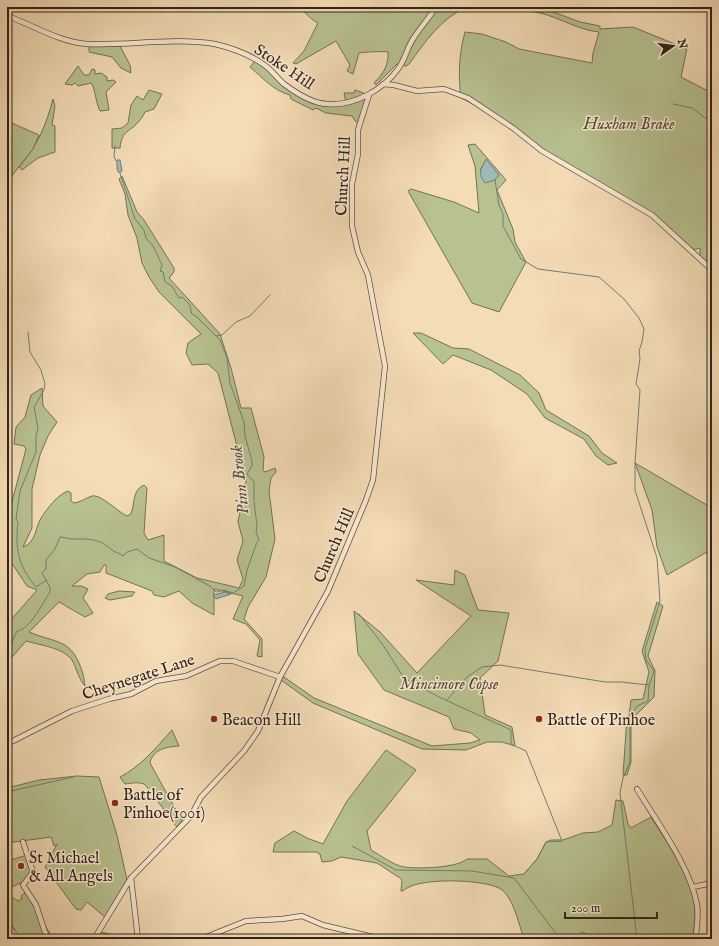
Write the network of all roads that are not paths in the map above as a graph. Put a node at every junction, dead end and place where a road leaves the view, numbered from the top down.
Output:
1 (436, 7) edge
2 (7, 16) edge
3 (390, 82) junction
4 (368, 95) junction
5 (712, 270) edge
6 (280, 677) junction
7 (7, 744) edge
8 (637, 789) dead end
9 (23, 842) dead end
10 (131, 878) junction
11 (712, 883) edge
12 (693, 887) junction
13 (50, 939) edge
14 (94, 939) edge
15 (138, 939) edge
16 (201, 939) edge
17 (381, 939) edge
18 (696, 939) edge

1 - 3 street, Stoke Hill
2 - 4 street, Stoke Hill
3 - 4 street, Stoke Hill
3 - 5 street
4 - 6 street, Church Hill
6 - 7 street, Cheynegate Lane
6 - 10 street, Church Hill
8 - 12 street
9 - 13 street
10 - 14 street, Church Hill
10 - 15 street
11 - 12 street
12 - 18 street
16 - 17 street

